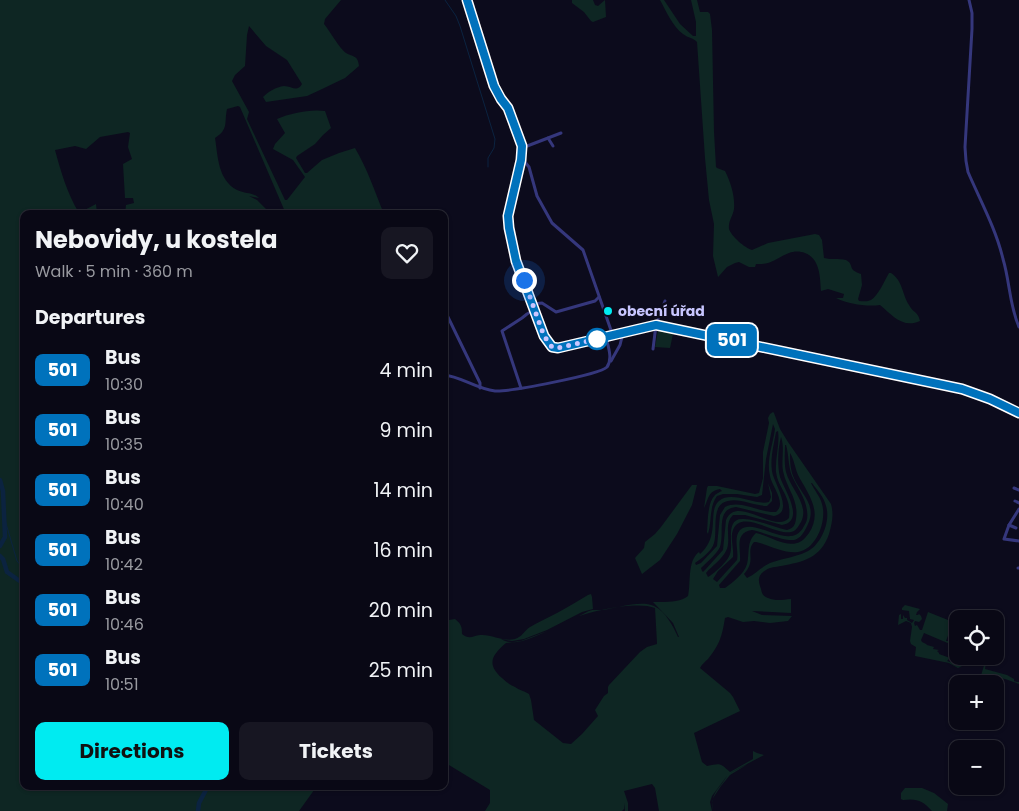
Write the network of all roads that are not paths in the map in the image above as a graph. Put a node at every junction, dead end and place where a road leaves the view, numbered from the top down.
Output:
1 (467, 0) edge
2 (968, 0) edge
3 (561, 133) dead end
4 (548, 138) junction
5 (553, 146) dead end
6 (522, 148) junction
7 (521, 160) junction
8 (599, 297) junction
9 (665, 301) dead end
10 (532, 304) junction
11 (534, 310) junction
12 (448, 317) edge
13 (656, 325) junction
14 (1019, 327) edge
15 (623, 333) junction
16 (612, 336) junction
17 (606, 337) junction
18 (654, 349) dead end
19 (609, 364) junction
20 (448, 376) edge
21 (480, 388) junction
22 (522, 388) junction
23 (1019, 413) edge
24 (1014, 488) dead end
25 (1019, 490) edge
26 (1019, 509) edge
27 (1009, 525) junction
28 (1016, 528) dead end
29 (1019, 541) edge

1 - 6 street
2 - 14 street
3 - 4 street
4 - 5 street
4 - 6 street
6 - 7 street
7 - 8 street
7 - 10 street
8 - 10 street
8 - 16 street
9 - 13 street
10 - 11 street
11 - 17 street
11 - 22 street
12 - 21 street
13 - 15 street
13 - 18 street
13 - 23 street
15 - 16 street
15 - 19 street
16 - 17 street
17 - 19 street
19 - 22 street
20 - 21 street
21 - 22 street
24 - 25 street
26 - 27 street
27 - 28 street
27 - 29 street

